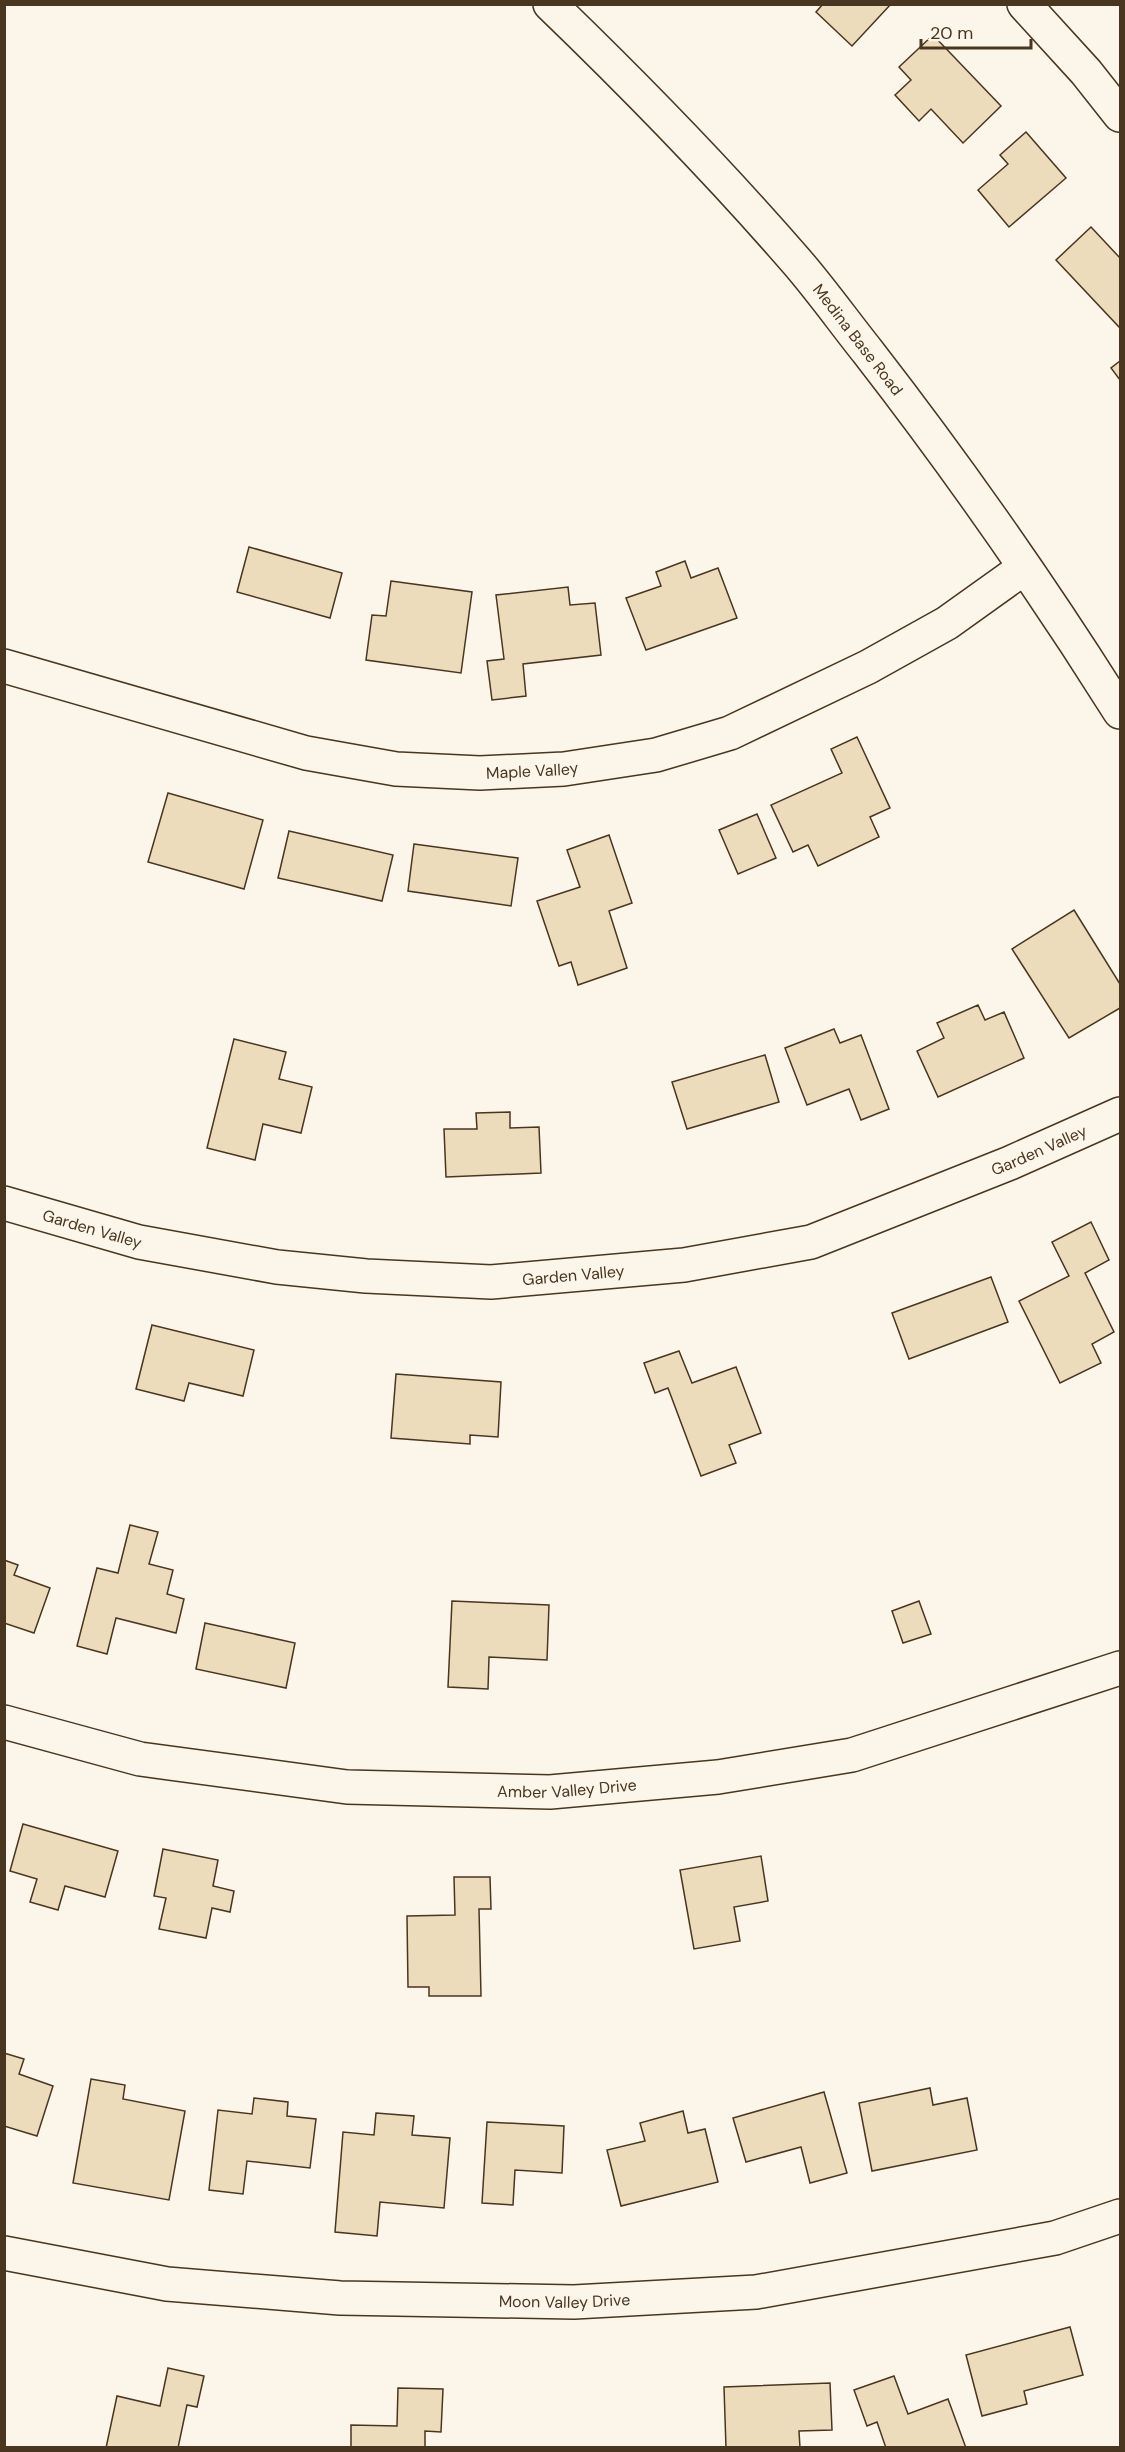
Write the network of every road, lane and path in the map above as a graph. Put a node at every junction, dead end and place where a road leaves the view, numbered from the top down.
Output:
1 (550, 4) edge
2 (1024, 4) edge
3 (1120, 115) edge
4 (1024, 568) junction
5 (4, 666) edge
6 (1120, 712) edge
7 (1120, 1114) edge
8 (4, 1203) edge
9 (1120, 1668) edge
10 (4, 1722) edge
11 (1120, 2216) edge
12 (4, 2253) edge

1 - 4 street, Medina Base Road
2 - 3 street
4 - 5 street, Maple Valley
4 - 6 street, Medina Base Road
7 - 8 street, Garden Valley
9 - 10 street, Amber Valley Drive
11 - 12 street, Moon Valley Drive

